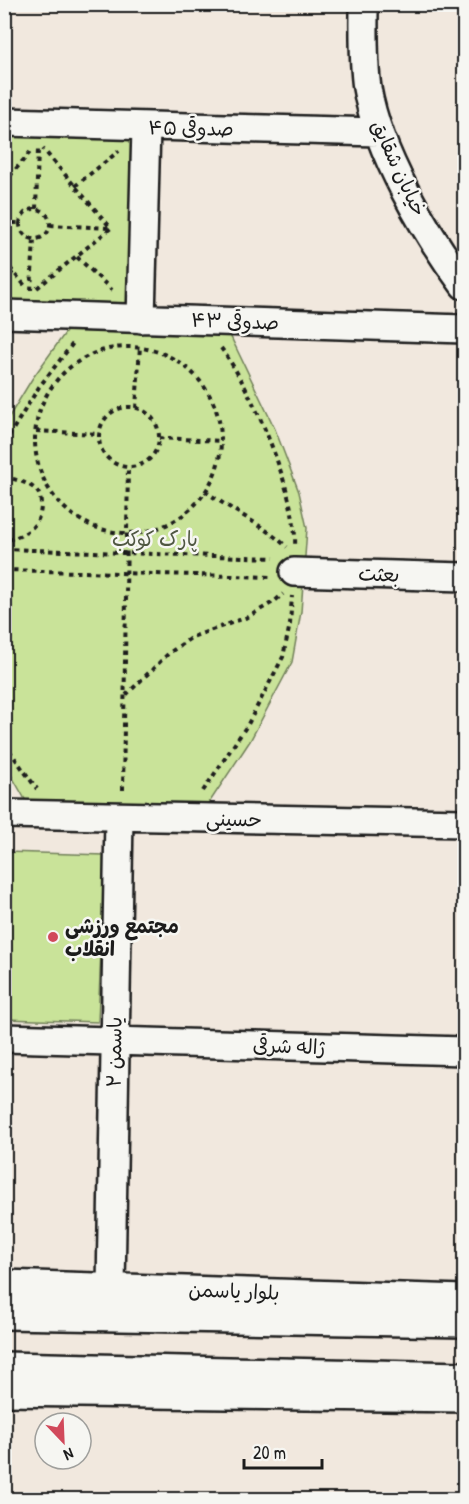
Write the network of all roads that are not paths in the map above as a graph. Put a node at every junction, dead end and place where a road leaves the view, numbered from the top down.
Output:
1 (364, 4) edge
2 (4, 122) edge
3 (147, 127) junction
4 (378, 132) junction
5 (465, 285) edge
6 (4, 314) edge
7 (465, 329) edge
8 (135, 330) junction
9 (293, 569) road end
10 (465, 577) edge
11 (116, 805) junction
12 (4, 814) edge
13 (465, 823) edge
14 (4, 1038) edge
15 (114, 1041) junction
16 (465, 1052) edge
17 (4, 1284) edge
18 (111, 1287) junction
19 (465, 1299) edge
20 (4, 1312) edge
21 (465, 1320) edge
22 (4, 1369) edge
23 (465, 1378) edge
24 (4, 1392) edge
25 (465, 1398) edge

1 - 4 street, خیابان شقایق
2 - 3 street, صدوقی ۴۵
3 - 4 street, صدوقی ۴۵
3 - 8 street
4 - 5 street, خیابان شقایق
6 - 8 street, صدوقی ۴۳
7 - 8 street, صدوقی ۴۳
9 - 10 street, بعثت
11 - 12 street, حسینی
11 - 13 street, حسینی
11 - 15 street, یاسمن ۲
14 - 15 street, ژاله شرقی
15 - 16 street, ژاله شرقی
15 - 18 street, یاسمن ۲
17 - 18 street, بلوار یاسمن
18 - 19 street, بلوار یاسمن
20 - 21 main road
22 - 23 main road
24 - 25 street

